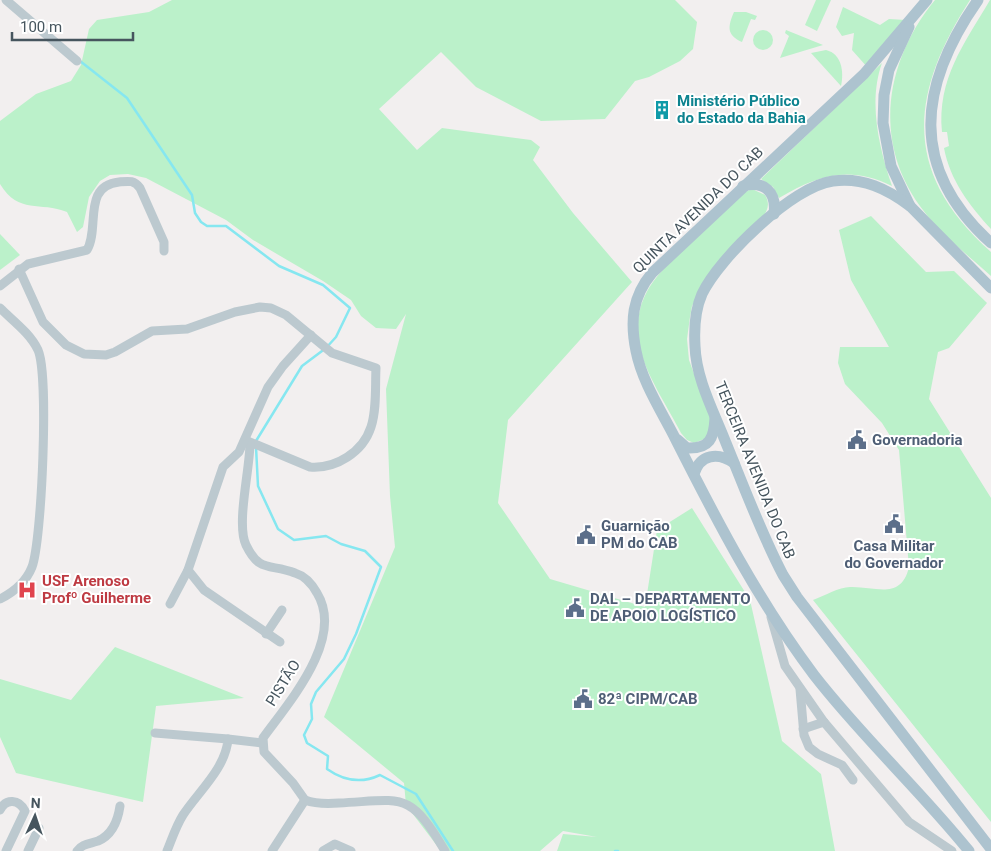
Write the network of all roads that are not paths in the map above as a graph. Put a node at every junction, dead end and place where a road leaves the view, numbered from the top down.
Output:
1 (6, 0) edge
2 (978, 0) edge
3 (924, 4) edge
4 (77, 61) dead end
5 (742, 186) junction
6 (910, 206) junction
7 (774, 214) junction
8 (991, 243) edge
9 (164, 251) dead end
10 (19, 269) junction
11 (0, 286) edge
12 (991, 288) edge
13 (0, 308) edge
14 (311, 335) junction
15 (715, 416) junction
16 (675, 437) junction
17 (248, 442) junction
18 (734, 463) junction
19 (694, 474) junction
20 (188, 570) junction
21 (0, 599) edge
22 (170, 604) dead end
23 (768, 607) junction
24 (282, 610) dead end
25 (266, 634) junction
26 (280, 642) dead end
27 (800, 688) junction
28 (824, 722) junction
29 (803, 729) junction
30 (155, 732) dead end
31 (228, 739) junction
32 (262, 743) junction
33 (854, 780) dead end
34 (305, 800) junction
35 (120, 806) dead end
36 (0, 810) edge
37 (39, 828) dead end
38 (991, 849) edge
39 (6, 851) edge
40 (28, 851) edge
41 (77, 851) edge
42 (167, 851) edge
43 (272, 851) edge
44 (323, 851) edge
45 (351, 851) edge
46 (445, 851) edge
47 (952, 851) edge
48 (969, 851) edge

1 - 4 street
2 - 8 main road
3 - 5 main road, QUINTA AVENIDA DO CAB
3 - 6 main road
5 - 7 main road
5 - 16 main road, QUINTA AVENIDA DO CAB
6 - 7 main road, TERCEIRA AVENIDA DO CAB
6 - 12 main road
7 - 15 main road, TERCEIRA AVENIDA DO CAB
9 - 10 street
10 - 11 street
10 - 14 street
13 - 21 street
14 - 17 street
14 - 17 street
15 - 16 main road
15 - 18 main road, TERCEIRA AVENIDA DO CAB
16 - 19 main road
17 - 20 street
17 - 32 street, PISTÃO
18 - 19 main road
18 - 38 main road, TERCEIRA AVENIDA DO CAB
19 - 23 main road
20 - 22 street
20 - 25 street
23 - 27 street
23 - 48 main road
24 - 25 street
25 - 26 street
27 - 28 street
27 - 29 street
28 - 29 street
28 - 47 street
29 - 33 street
30 - 31 street
31 - 32 street
31 - 42 street
32 - 34 street
34 - 43 street
34 - 46 street
35 - 41 street
36 - 39 street
37 - 40 street
44 - 45 street

